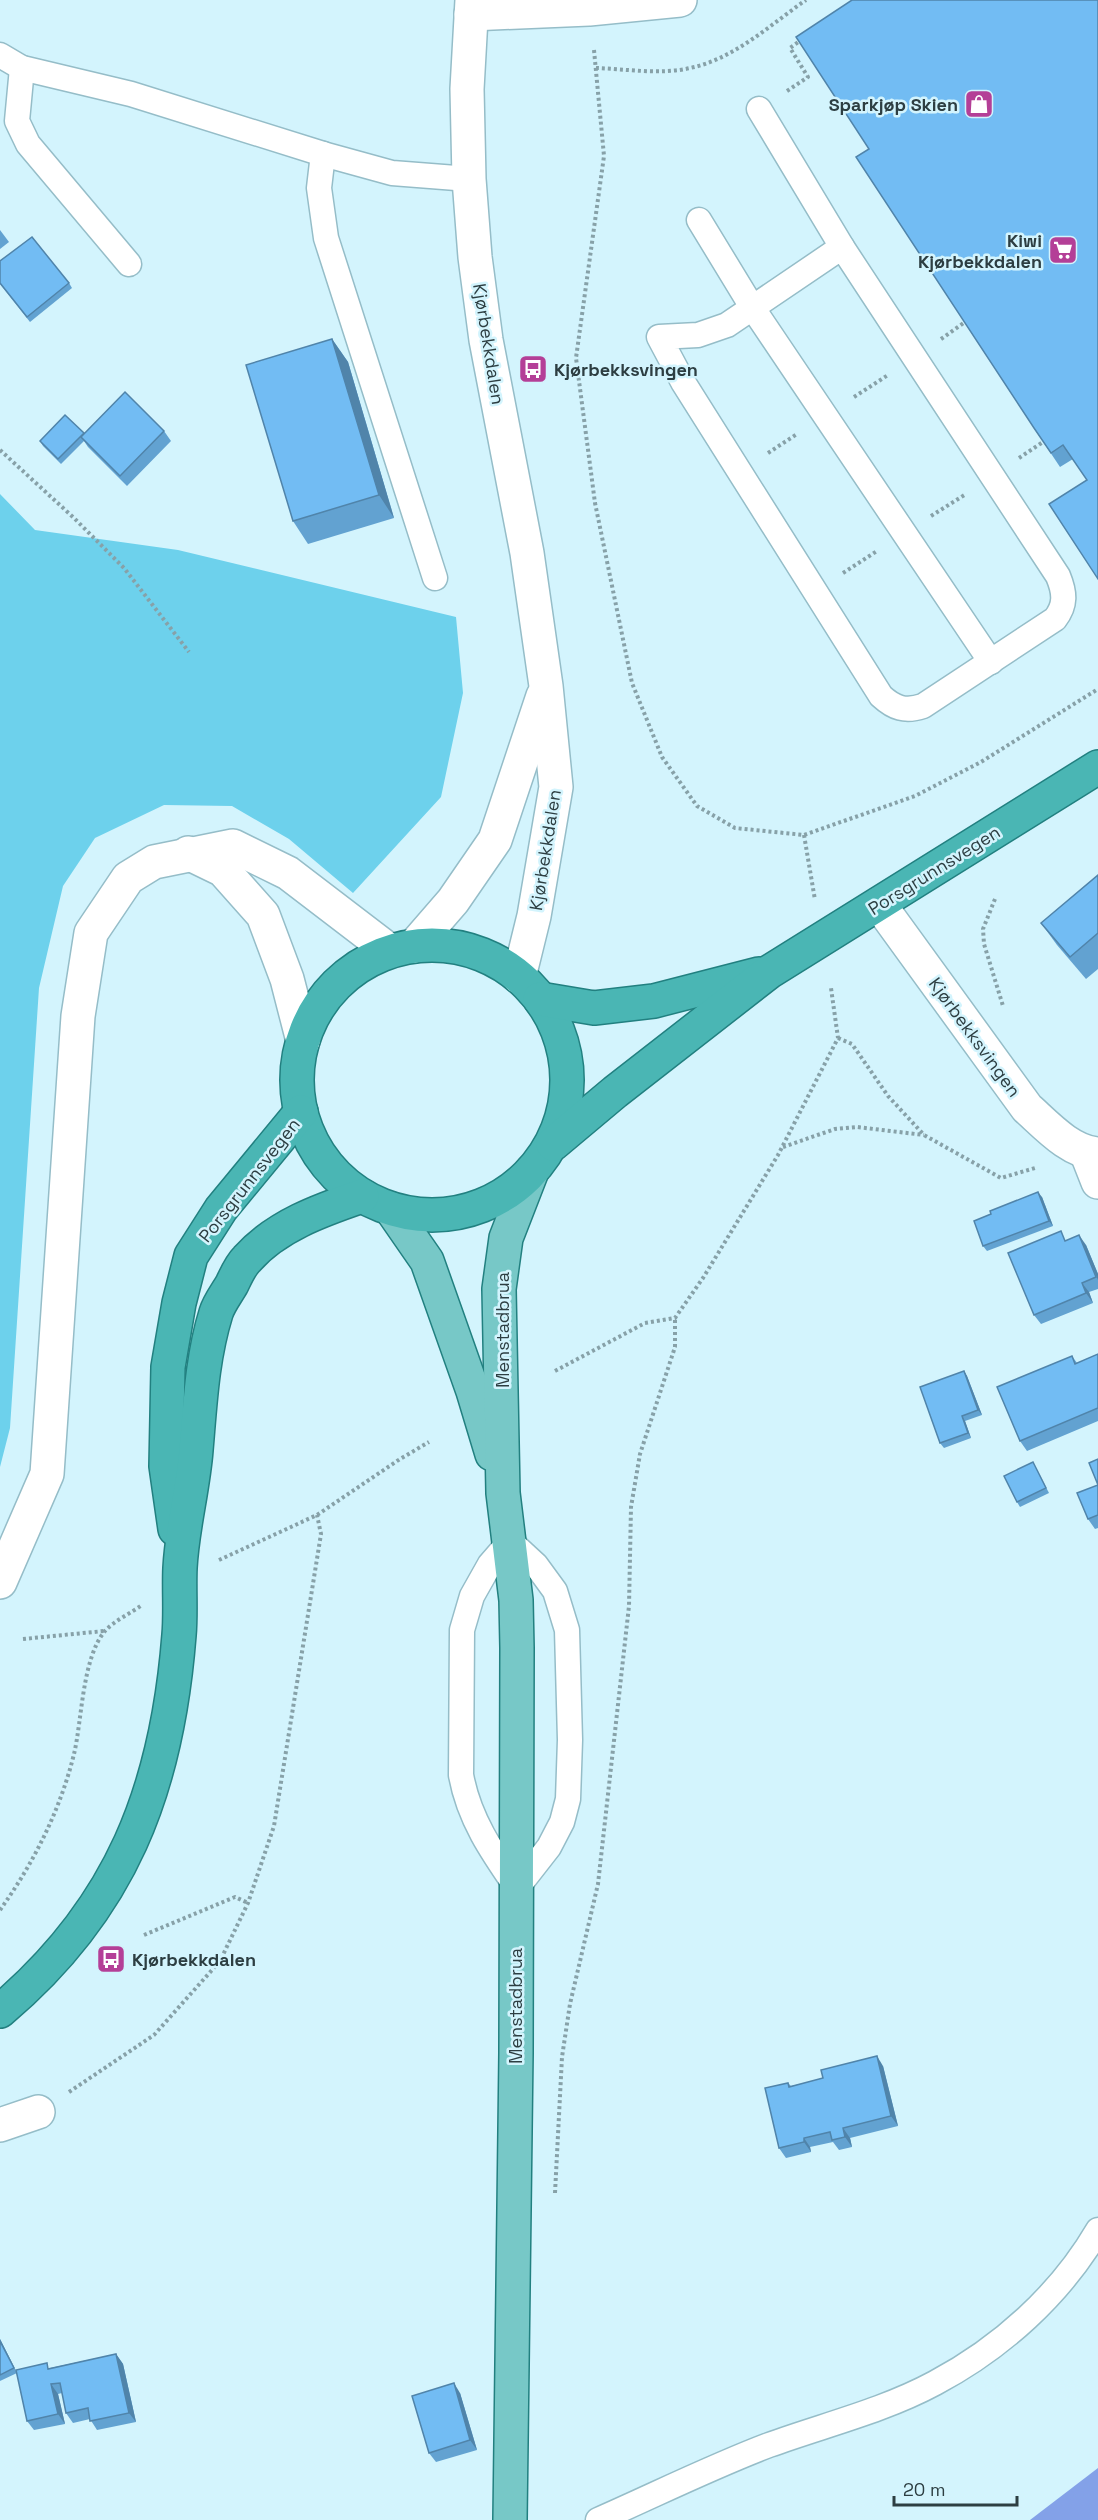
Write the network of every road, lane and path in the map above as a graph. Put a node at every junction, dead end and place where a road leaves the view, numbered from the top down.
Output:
1 (680, 0) edge
2 (806, 0) edge
3 (471, 7) edge
4 (809, 34) edge
5 (594, 50) dead end
6 (0, 55) edge
7 (22, 68) junction
8 (596, 68) junction
9 (759, 109) joint
10 (323, 154) junction
11 (468, 178) junction
12 (699, 220) dead end
13 (842, 247) junction
14 (129, 264) dead end
15 (752, 307) junction
16 (0, 450) edge
17 (435, 578) dead end
18 (189, 652) dead end
19 (991, 662) junction
20 (546, 686) junction
21 (1098, 689) edge
22 (1098, 766) edge
23 (804, 835) junction
24 (188, 853) junction
25 (995, 899) dead end
26 (815, 900) dead end
27 (879, 904) junction
28 (402, 949) junction
29 (769, 972) junction
30 (530, 988) junction
31 (831, 988) dead end
32 (1004, 1008) dead end
33 (838, 1038) junction
34 (303, 1041) junction
35 (301, 1112) junction
36 (924, 1135) junction
37 (1055, 1135) junction
38 (782, 1147) junction
39 (541, 1158) junction
40 (1094, 1163) edge
41 (377, 1203) junction
42 (675, 1318) junction
43 (555, 1371) dead end
44 (429, 1442) dead end
45 (503, 1493) junction
46 (317, 1515) junction
47 (510, 1541) junction
48 (219, 1560) dead end
49 (180, 1566) junction
50 (0, 1582) edge
51 (144, 1604) dead end
52 (105, 1631) junction
53 (23, 1639) dead end
54 (517, 1888) junction
55 (248, 1903) junction
56 (0, 1911) edge
57 (144, 1935) dead end
58 (0, 2011) edge
59 (38, 2112) joint
60 (0, 2125) edge
61 (555, 2195) dead end
62 (1098, 2230) edge
63 (510, 2520) edge
64 (598, 2520) edge

1 - 3 street
2 - 8 path
3 - 11 street, Kjørbekkdalen
4 - 9 path
5 - 8 path
6 - 7 lane
7 - 10 lane
7 - 14 lane
8 - 23 path
9 - 13 lane
10 - 11 lane
10 - 17 lane
11 - 20 street, Kjørbekkdalen
12 - 15 lane
13 - 15 lane
13 - 19 lane
15 - 19 lane
15 - 19 lane
16 - 18 path
20 - 28 street, Kjørbekkdalen
20 - 30 street, Kjørbekkdalen
21 - 23 path
22 - 27 highway, Porsgrunnsvegen
23 - 26 path
24 - 28 street
24 - 34 street
24 - 50 street
25 - 32 path
27 - 29 highway, Porsgrunnsvegen
27 - 37 street, Kjørbekksvingen
28 - 30 highway
28 - 34 highway
29 - 30 highway, Porsgrunnsvegen
29 - 39 highway, Porsgrunnsvegen
30 - 39 highway
31 - 33 path
33 - 36 path
33 - 38 path
34 - 35 highway
35 - 41 highway
35 - 49 highway, Porsgrunnsvegen
36 - 37 path
36 - 38 path
37 - 40 street, Kjørbekksvingen
38 - 42 path
39 - 41 highway, Porsgrunnsvegen
39 - 45 main road, Menstadbrua
41 - 45 main road, Menstadbrua
41 - 49 highway, Porsgrunnsvegen
42 - 43 path
42 - 61 path
44 - 46 path
45 - 47 main road, Menstadbrua
46 - 48 path
46 - 55 path
47 - 54 main road, Menstadbrua
47 - 54 lane
47 - 54 lane
49 - 58 highway, Porsgrunnsvegen
51 - 52 path
52 - 53 path
52 - 56 path
54 - 63 main road, Menstadbrua
55 - 57 path
55 - 59 path
59 - 60 street
62 - 64 lane

